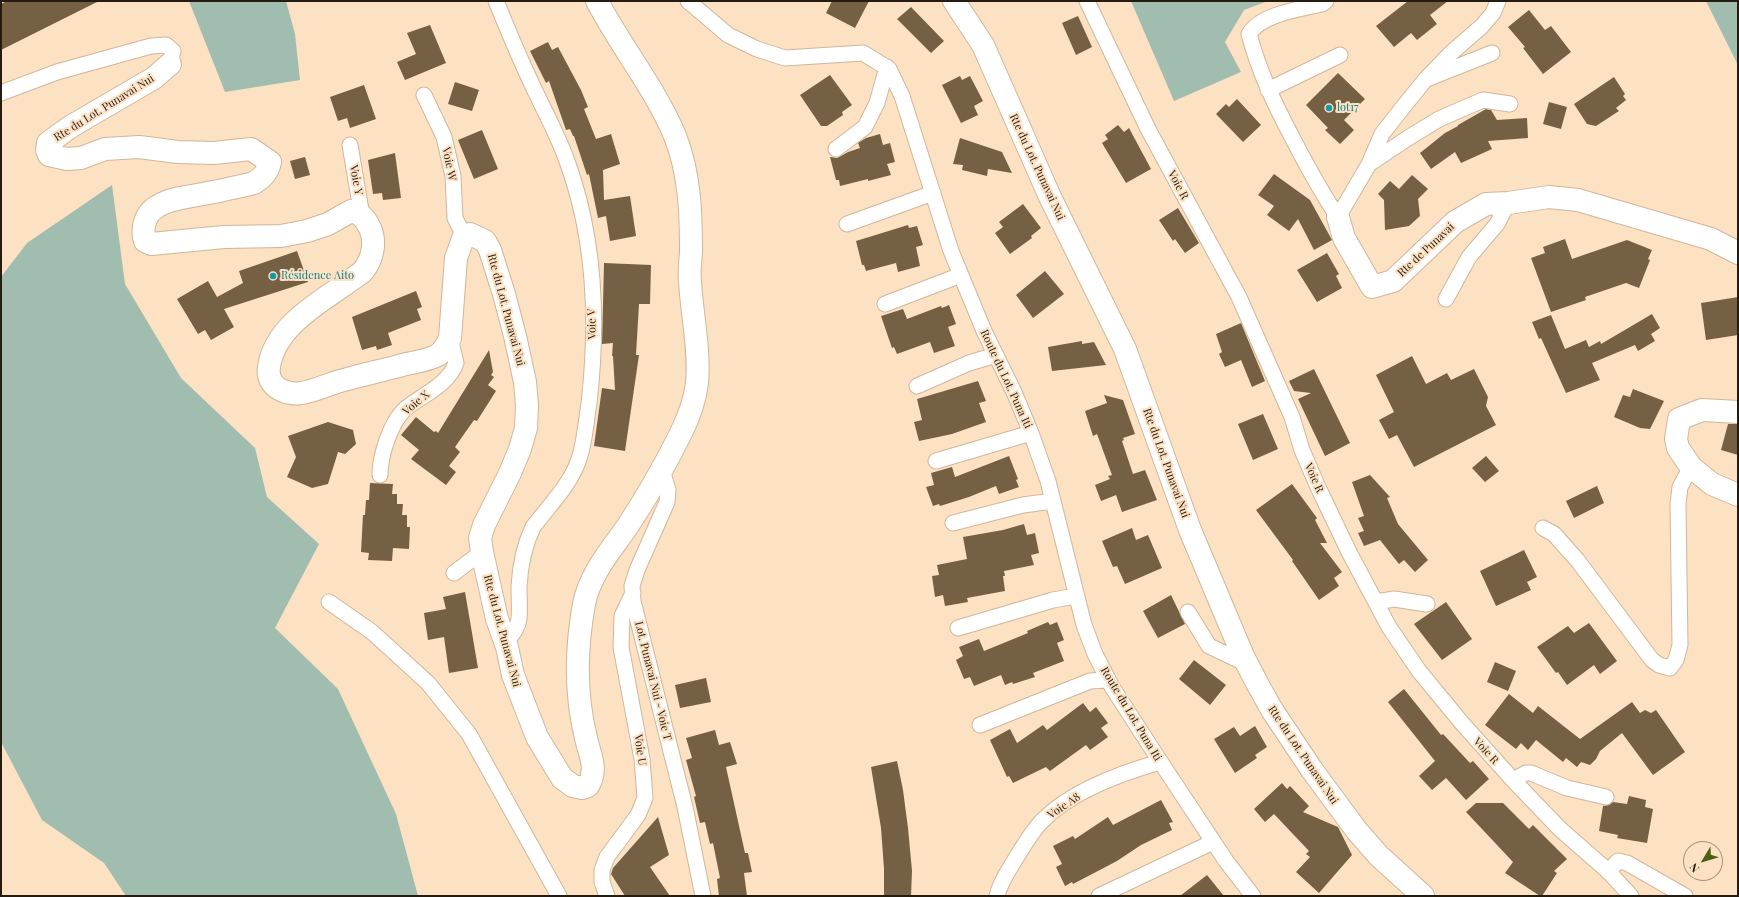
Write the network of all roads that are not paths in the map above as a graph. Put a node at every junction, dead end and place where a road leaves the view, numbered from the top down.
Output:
1 (496, 1) edge
2 (597, 1) edge
3 (688, 1) edge
4 (954, 1) edge
5 (1087, 1) edge
6 (1326, 1) edge
7 (1498, 1) edge
8 (1492, 53) dead end
9 (1340, 55) dead end
10 (170, 64) joint
11 (887, 67) junction
12 (1425, 80) junction
13 (1268, 90) junction
14 (1, 93) edge
15 (424, 95) dead end
16 (1510, 104) dead end
17 (350, 144) dead end
18 (836, 149) dead end
19 (1369, 164) junction
20 (933, 193) junction
21 (1508, 203) junction
22 (362, 216) junction
23 (1338, 217) junction
24 (847, 224) dead end
25 (464, 236) junction
26 (1738, 253) edge
27 (961, 275) junction
28 (1446, 299) dead end
29 (885, 304) dead end
30 (450, 338) junction
31 (996, 355) junction
32 (917, 386) dead end
33 (1738, 412) edge
34 (1031, 433) junction
35 (936, 461) dead end
36 (1691, 467) junction
37 (662, 470) junction
38 (380, 475) dead end
39 (1738, 495) edge
40 (1053, 501) junction
41 (953, 523) dead end
42 (1543, 528) dead end
43 (482, 552) junction
44 (454, 573) dead end
45 (633, 593) junction
46 (1076, 596) junction
47 (329, 602) dead end
48 (1376, 602) junction
49 (1427, 604) dead end
50 (1188, 612) dead end
51 (958, 628) dead end
52 (506, 643) junction
53 (1247, 664) junction
54 (1108, 680) junction
55 (980, 725) dead end
56 (1160, 762) junction
57 (1513, 780) junction
58 (1606, 797) dead end
59 (1213, 842) junction
60 (1608, 872) junction
61 (999, 893) edge
62 (559, 896) edge
63 (607, 896) edge
64 (703, 896) edge
65 (1099, 896) edge
66 (1253, 896) edge
67 (1423, 896) edge
68 (1631, 896) edge
69 (1685, 896) edge

1 - 52 street, Voie V
2 - 37 main road, Rte du Lot. Punavai Nui
3 - 11 street
4 - 53 main road, Rte du Lot. Punavai Nui
5 - 48 street, Voie R
6 - 13 street
7 - 12 street
8 - 12 street
9 - 13 street
10 - 14 street, Rte du Lot. Punavai Nui
10 - 22 main road, Rte du Lot. Punavai Nui
11 - 18 street
11 - 20 street, Route du Lot. Puna Iti
12 - 19 street
13 - 23 street
15 - 25 street, Voie W
16 - 19 street
17 - 22 street, Voie Y
19 - 23 street
20 - 24 street
20 - 27 street, Route du Lot. Puna Iti
21 - 23 main road, Rte de Punavai
21 - 26 main road, Rte de Punavai
21 - 28 street
22 - 30 main road
25 - 30 main road
25 - 43 main road, Rte du Lot. Punavai Nui
27 - 29 street
27 - 31 street, Route du Lot. Puna Iti
30 - 38 street, Voie X
31 - 32 street
31 - 34 street, Route du Lot. Puna Iti
33 - 36 main road
34 - 35 street
34 - 40 street, Route du Lot. Puna Iti
36 - 39 main road
36 - 42 street
37 - 45 street, Lot. Punavai Nui - Voie T
37 - 52 main road, Rte du Lot. Punavai Nui
40 - 41 street
40 - 46 street, Route du Lot. Puna Iti
43 - 44 street
43 - 52 main road, Rte du Lot. Punavai Nui
45 - 63 street, Voie U
45 - 64 street, Lot. Punavai Nui - Voie T
46 - 51 street
46 - 54 street, Route du Lot. Puna Iti
47 - 62 street
48 - 49 street
48 - 57 street, Voie R
50 - 53 street
53 - 67 main road, Rte du Lot. Punavai Nui
54 - 55 street
54 - 56 street, Route du Lot. Puna Iti
56 - 59 street, Route du Lot. Puna Iti
56 - 61 street, Voie A8
57 - 58 street
57 - 60 street, Voie R
59 - 65 street
59 - 66 street, Route du Lot. Puna Iti
60 - 68 street, Voie R
60 - 69 street

